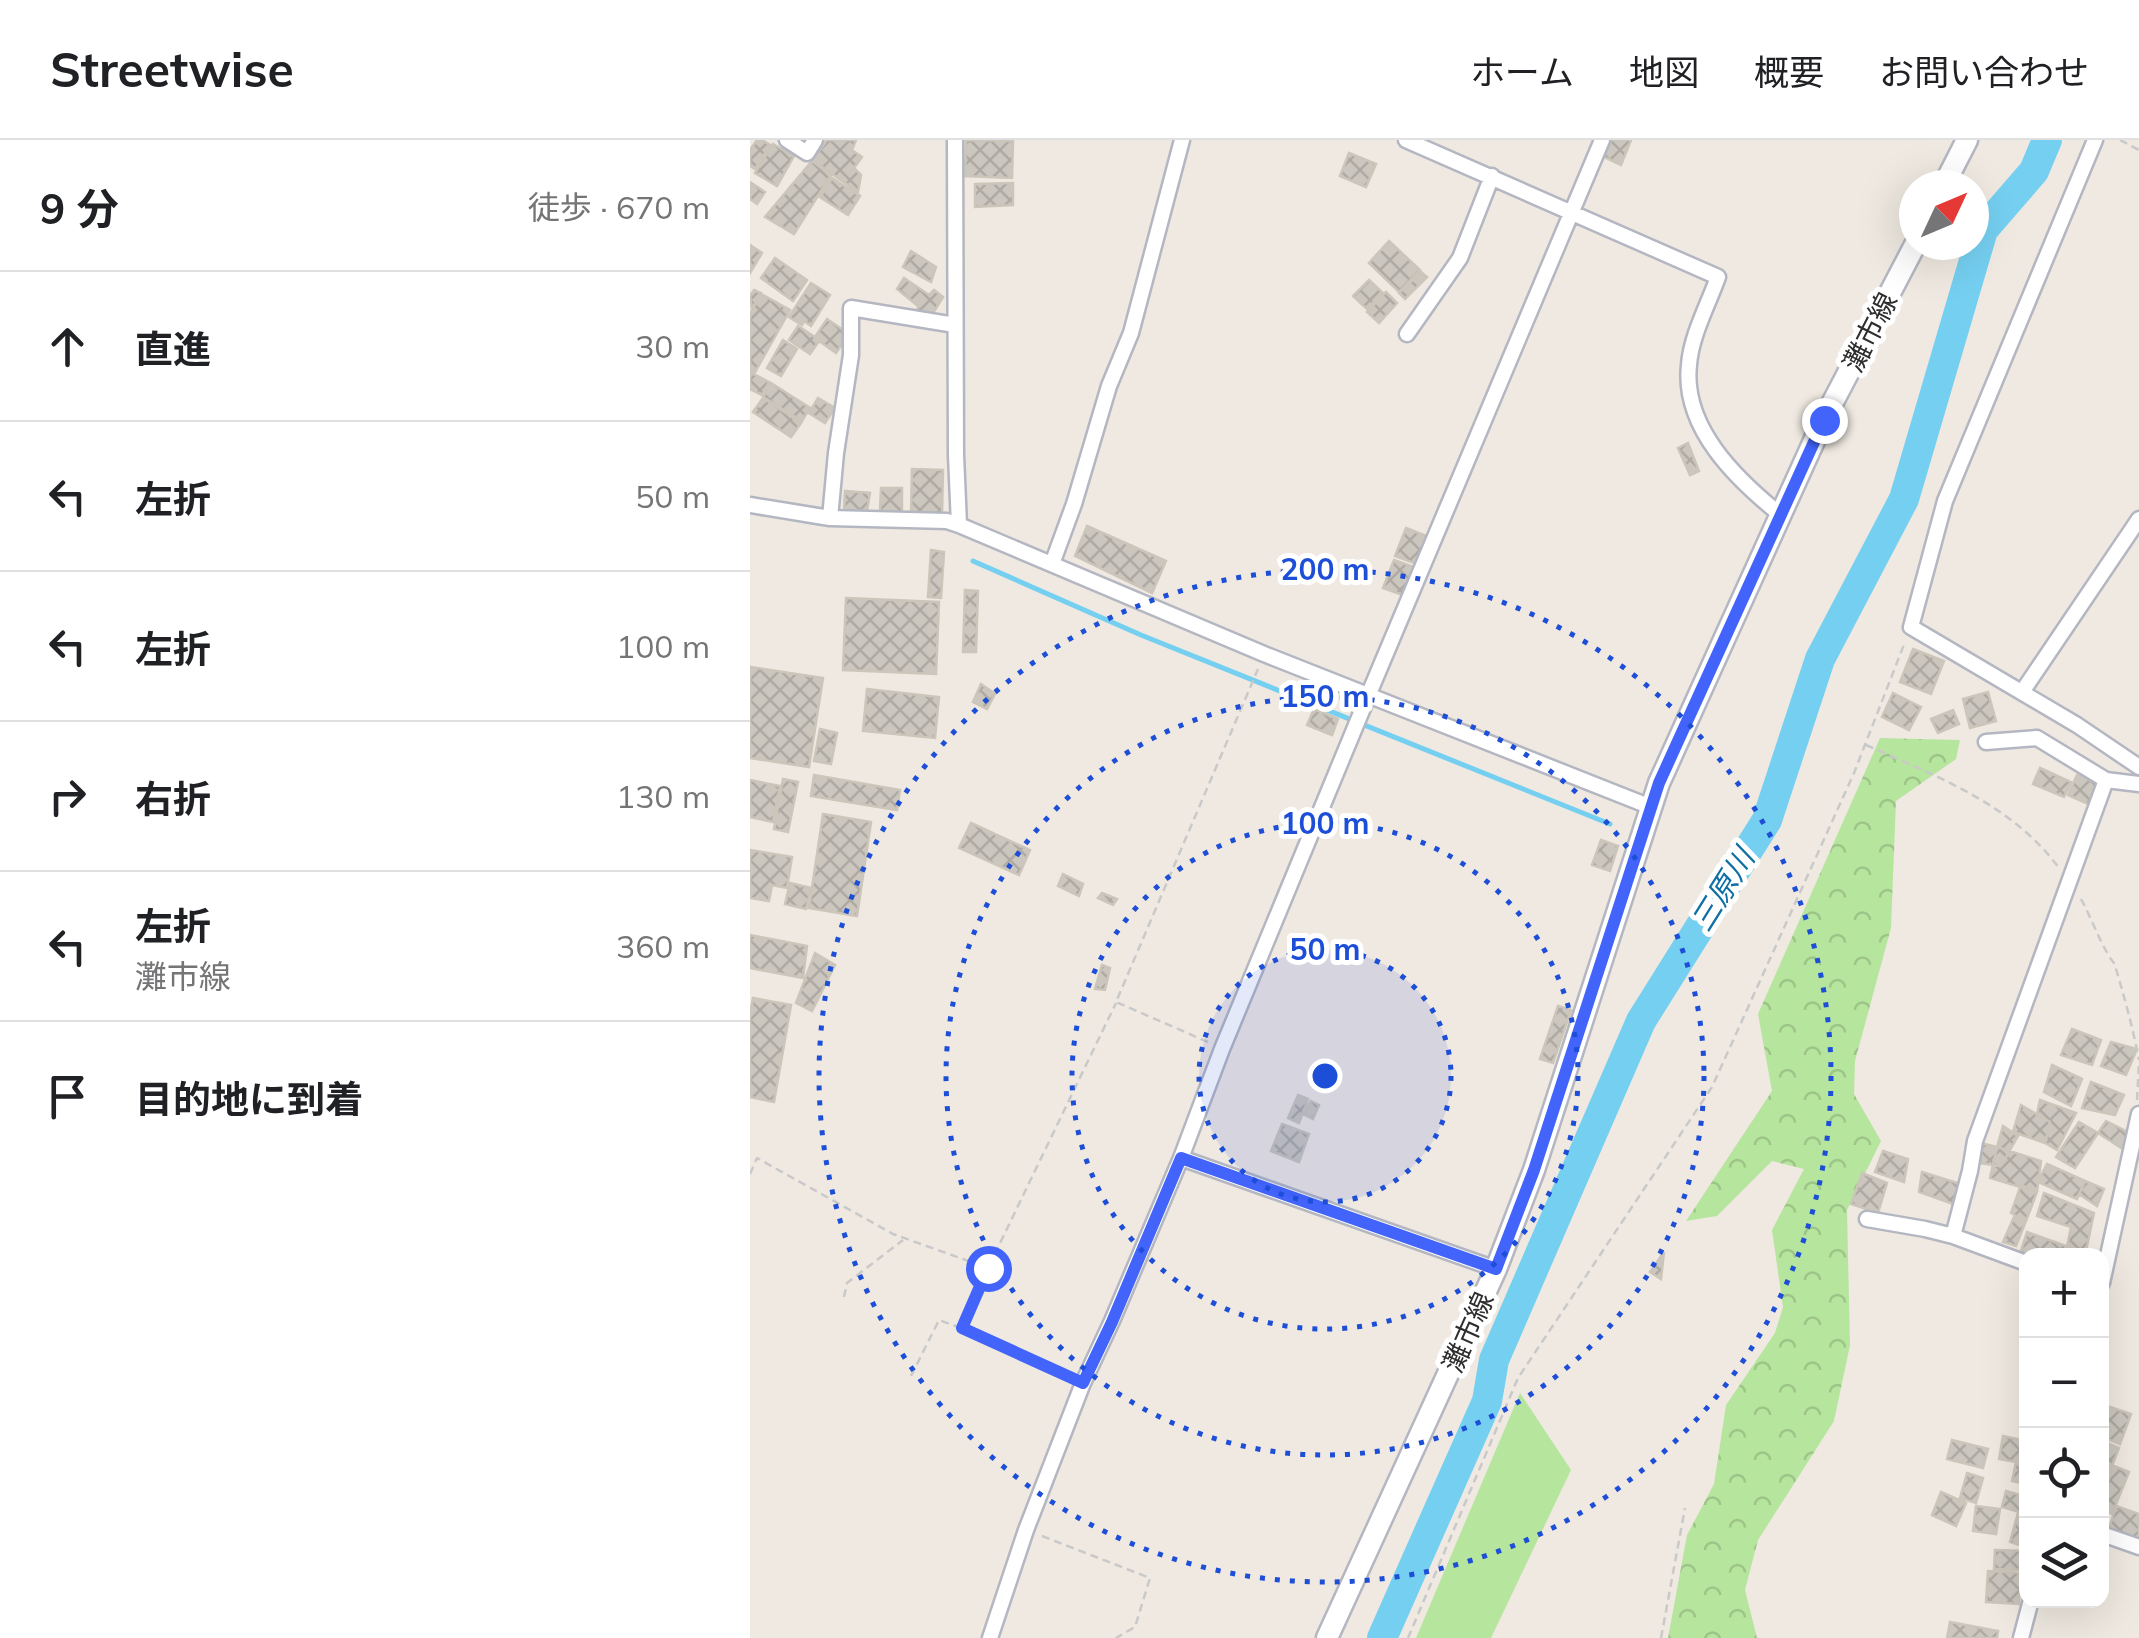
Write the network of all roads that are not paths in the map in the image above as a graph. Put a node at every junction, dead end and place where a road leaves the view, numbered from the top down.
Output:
1 (787, 140) edge
2 (815, 140) edge
3 (955, 140) edge
4 (1182, 140) edge
5 (1406, 140) edge
6 (1602, 140) edge
7 (1966, 140) edge
8 (2095, 140) edge
9 (1951, 170) edge
10 (1492, 176) junction
11 (1571, 214) junction
12 (1906, 260) edge
13 (955, 325) junction
14 (1407, 334) dead end
15 (750, 505) edge
16 (1782, 516) junction
17 (830, 518) junction
18 (2139, 518) edge
19 (958, 525) junction
20 (1052, 564) junction
21 (2022, 692) junction
22 (1368, 696) junction
23 (1986, 742) dead end
24 (2139, 767) edge
25 (2106, 780) junction
26 (2139, 784) edge
27 (1651, 807) junction
28 (2139, 1114) edge
29 (2137, 1132) edge
30 (1181, 1158) junction
31 (1867, 1219) dead end
32 (1954, 1236) junction
33 (2109, 1253) edge
34 (2019, 1259) edge
35 (1496, 1269) junction
36 (2109, 1536) edge
37 (2139, 1547) edge
38 (2029, 1608) edge
39 (990, 1638) edge
40 (1327, 1638) edge
41 (2021, 1638) edge

1 - 2 street
3 - 13 street
4 - 20 street
5 - 10 street
6 - 11 street
7 - 9 main road
8 - 21 street
10 - 11 street
10 - 14 street
11 - 16 street
11 - 22 street
12 - 16 main road, 灘市線
13 - 17 street
13 - 19 street
15 - 17 street
16 - 27 main road, 灘市線
17 - 19 street
18 - 21 street
19 - 20 street
20 - 22 street
21 - 24 street
22 - 27 street
22 - 30 street
23 - 25 street
25 - 26 street
25 - 32 street
27 - 35 main road, 灘市線
28 - 29 street
29 - 33 street
30 - 35 street
30 - 39 street
31 - 32 street
32 - 34 street
35 - 40 main road, 灘市線
36 - 37 street
38 - 41 street

